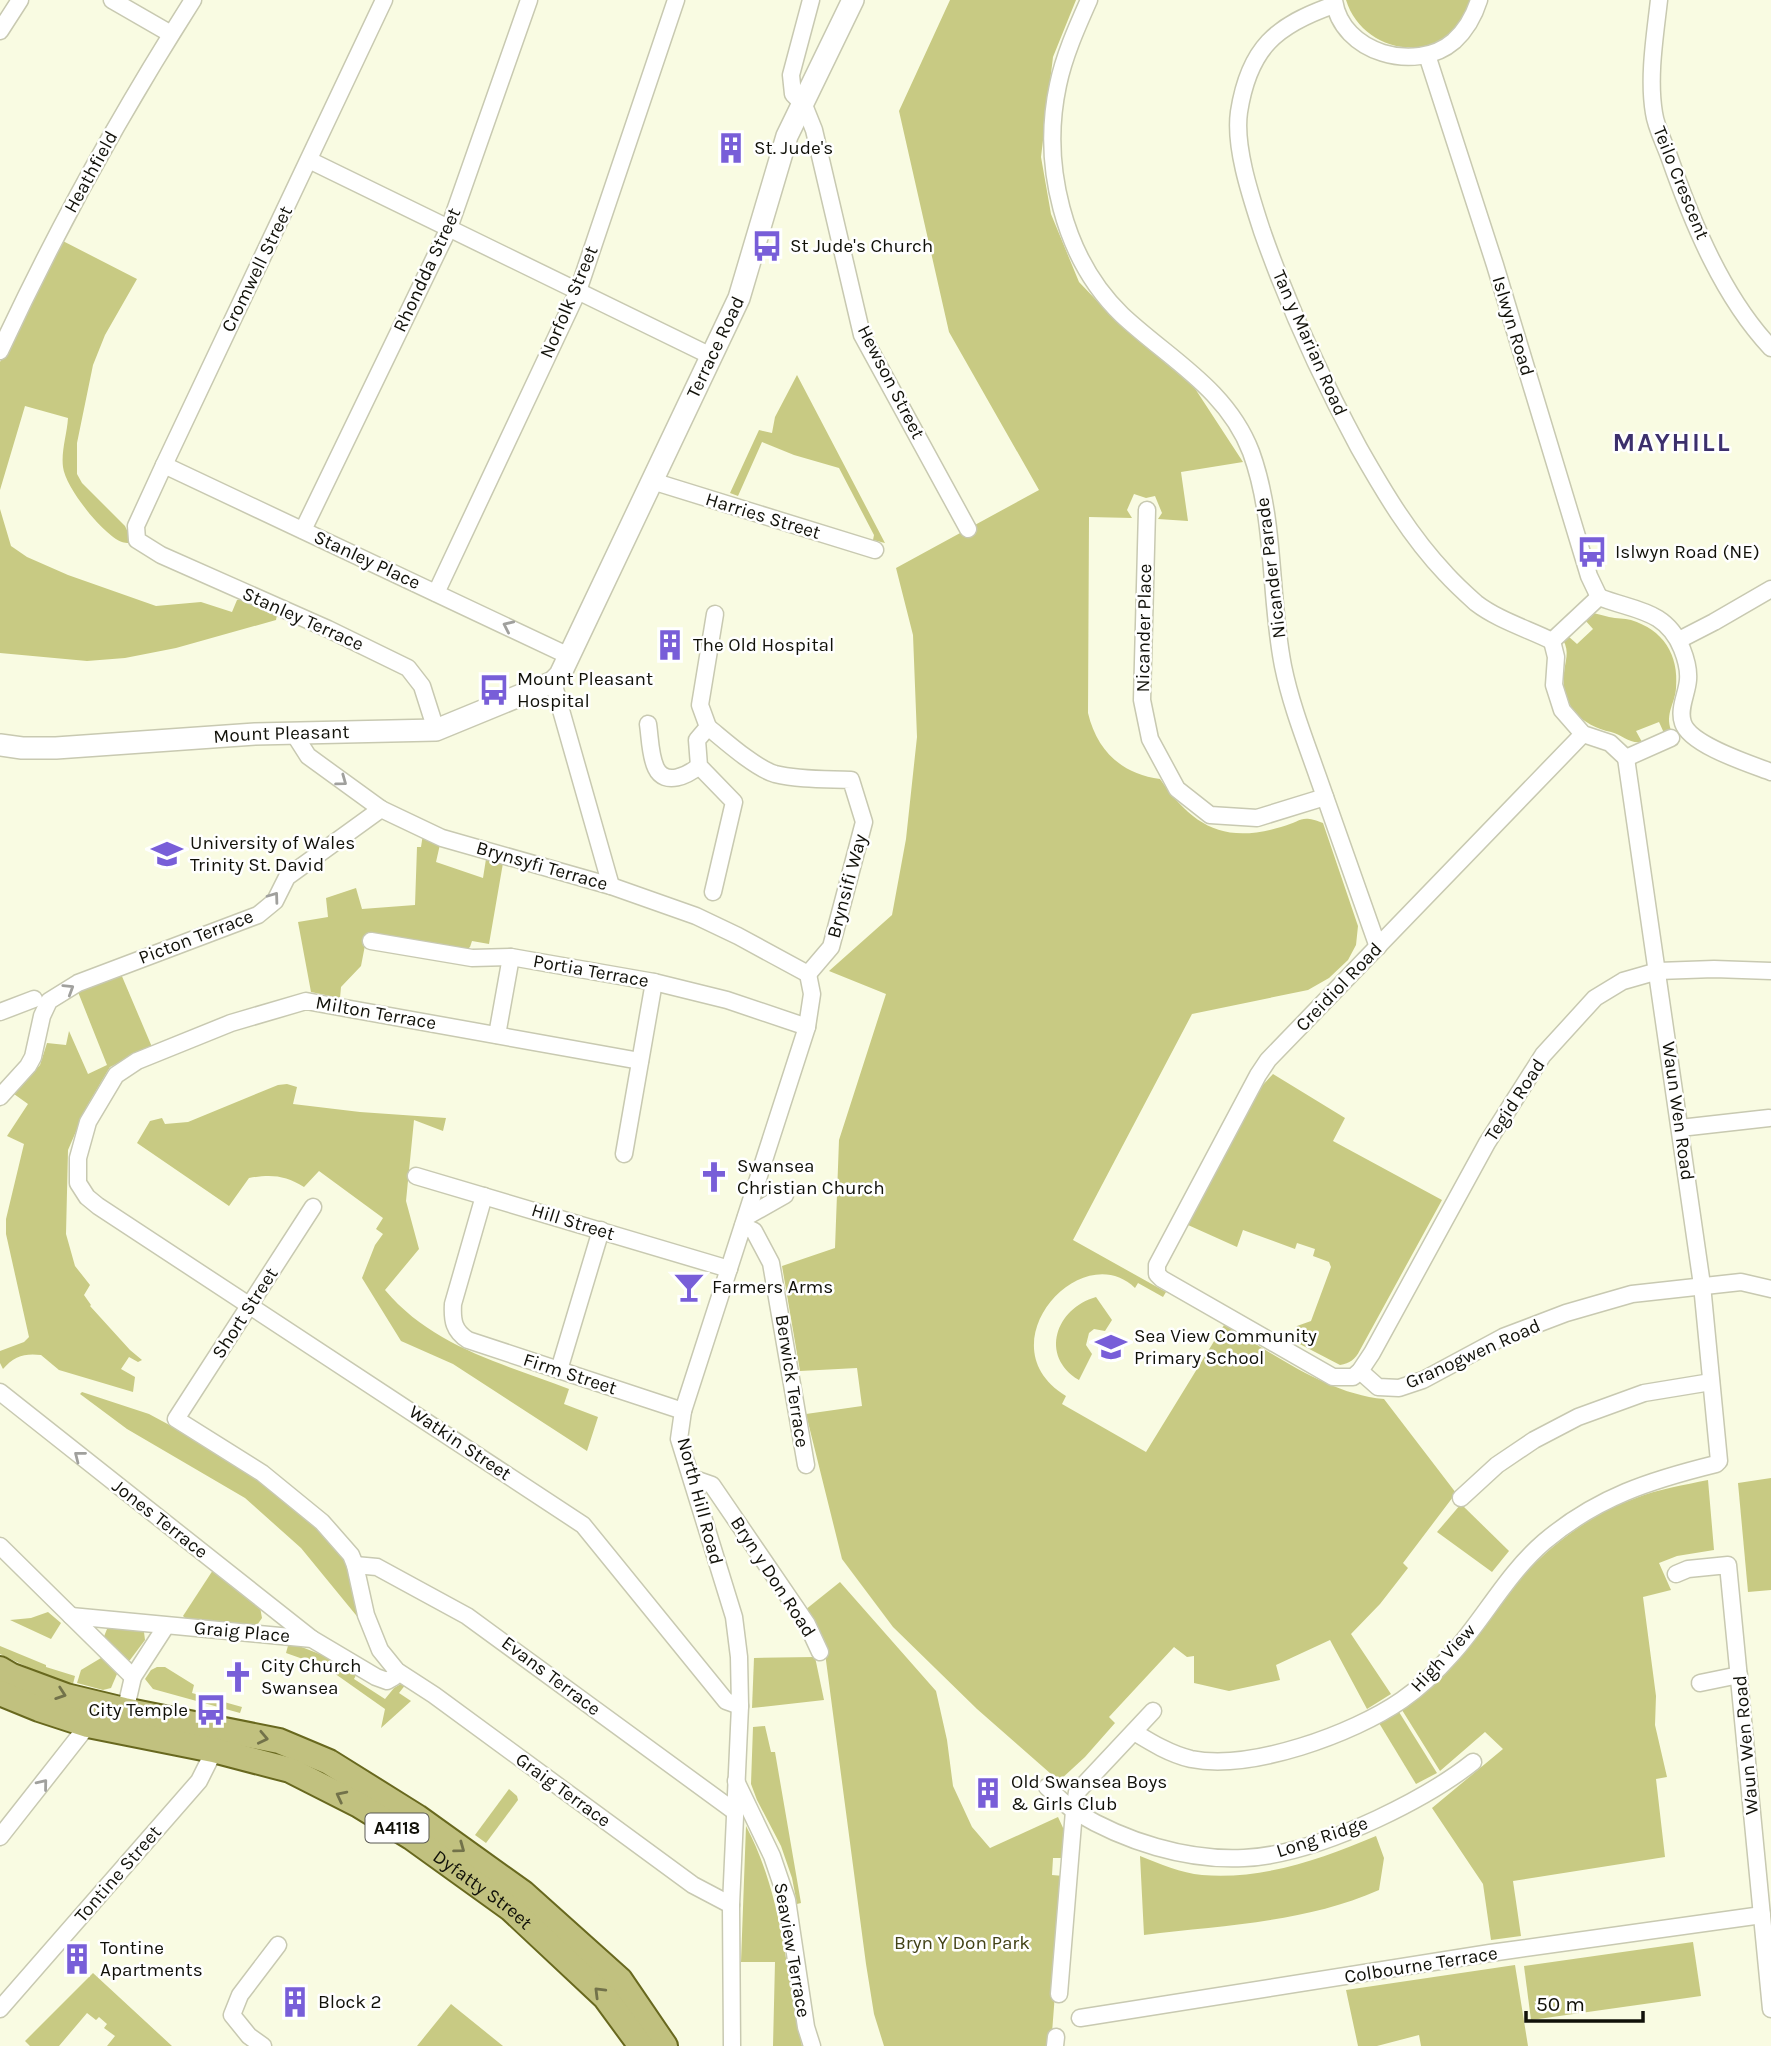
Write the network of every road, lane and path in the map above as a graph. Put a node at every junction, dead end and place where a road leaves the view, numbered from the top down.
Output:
1 (19, 0) edge
2 (112, 0) edge
3 (193, 0) edge
4 (384, 0) edge
5 (529, 0) edge
6 (676, 0) edge
7 (811, 0) edge
8 (853, 0) edge
9 (1089, 0) edge
10 (1479, 0) edge
11 (1658, 0) edge
12 (1334, 2) edge
13 (0, 31) edge
14 (171, 34) junction
15 (1427, 55) junction
16 (804, 105) junction
17 (310, 160) junction
18 (449, 228) junction
19 (578, 291) junction
20 (1771, 348) edge
21 (0, 351) edge
22 (711, 356) junction
23 (164, 465) junction
24 (652, 481) junction
25 (1147, 510) dead end
26 (968, 529) dead end
27 (303, 530) junction
28 (137, 540) joint
29 (875, 551) dead end
30 (1771, 589) edge
31 (436, 593) junction
32 (1599, 597) junction
33 (715, 614) dead end
34 (1679, 640) junction
35 (1552, 641) junction
36 (569, 656) junction
37 (553, 682) junction
38 (648, 724) dead end
39 (708, 727) junction
40 (436, 730) junction
41 (294, 734) junction
42 (1583, 734) junction
43 (1671, 738) dead end
44 (0, 746) edge
45 (1626, 758) junction
46 (699, 766) junction
47 (1771, 772) edge
48 (1325, 797) junction
49 (380, 808) junction
50 (611, 886) junction
51 (713, 892) dead end
52 (371, 942) dead end
53 (1378, 947) junction
54 (511, 957) junction
55 (1658, 971) junction
56 (1771, 971) edge
57 (808, 974) junction
58 (654, 982) junction
59 (34, 999) dead end
60 (0, 1012) edge
61 (807, 1027) junction
62 (497, 1035) junction
63 (640, 1061) junction
64 (0, 1097) edge
65 (1769, 1118) dead end
66 (1680, 1128) junction
67 (624, 1154) dead end
68 (416, 1176) dead end
69 (78, 1183) joint
70 (785, 1195) dead end
71 (485, 1196) junction
72 (313, 1207) dead end
73 (744, 1221) junction
74 (601, 1230) junction
75 (729, 1269) junction
76 (1702, 1284) junction
77 (1771, 1289) edge
78 (251, 1305) junction
79 (559, 1370) junction
80 (1360, 1371) junction
81 (0, 1380) edge
82 (1711, 1382) junction
83 (4, 1396) edge
84 (683, 1410) junction
85 (1716, 1464) joint
86 (806, 1465) dead end
87 (692, 1478) junction
88 (1461, 1498) dead end
89 (0, 1546) edge
90 (355, 1565) junction
91 (1676, 1574) dead end
92 (267, 1604) junction
93 (71, 1616) junction
94 (166, 1626) junction
95 (258, 1633) junction
96 (312, 1639) junction
97 (820, 1652) dead end
98 (0, 1669) edge
99 (397, 1671) junction
100 (1739, 1675) junction
101 (133, 1677) junction
102 (1700, 1683) dead end
103 (0, 1693) edge
104 (740, 1706) junction
105 (1153, 1712) dead end
106 (124, 1722) junction
107 (88, 1725) junction
108 (1134, 1732) junction
109 (215, 1739) junction
110 (1473, 1762) dead end
111 (735, 1779) junction
112 (1047, 1787) dead end
113 (734, 1811) junction
114 (1074, 1811) junction
115 (0, 1837) edge
116 (731, 1905) junction
117 (1762, 1915) junction
118 (278, 1945) dead end
119 (1059, 1994) dead end
120 (1771, 1999) edge
121 (0, 2009) edge
122 (1771, 2009) edge
123 (1080, 2018) dead end
124 (262, 2046) edge
125 (641, 2046) edge
126 (665, 2046) edge
127 (732, 2046) edge
128 (812, 2046) edge

1 - 13 street
2 - 14 street
3 - 14 street, Heathfield
4 - 17 street, Cromwell Street
5 - 18 street, Rhondda Street
6 - 19 street, Norfolk Street
7 - 16 street
8 - 16 street, Terrace Road
9 - 48 street, Nicander Parade
10 - 15 street
11 - 20 street, Teilo Crescent
12 - 15 street
12 - 35 street, Tan y Marian Road
14 - 21 street, Heathfield
15 - 32 street, Islwyn Road
16 - 22 street, Terrace Road
16 - 26 street, Hewson Street
17 - 18 street
17 - 23 street, Cromwell Street
18 - 19 street
18 - 27 street, Rhondda Street
19 - 22 street
19 - 31 street, Norfolk Street
22 - 24 street, Terrace Road
23 - 27 street, Stanley Place
23 - 28 street, Cromwell Street
24 - 29 street, Harries Street
24 - 36 street, Terrace Road
25 - 48 street, Nicander Place
27 - 31 street, Stanley Place
28 - 40 street, Stanley Terrace
30 - 34 street
36 -> 31 street, Stanley Place
32 - 34 street
32 - 35 street
33 - 39 street
34 - 47 street
35 - 42 street
36 - 37 street, Terrace Road
37 - 40 street, Mount Pleasant
37 - 50 street
38 - 46 street
39 - 46 street
39 - 57 street, Brynsifi Way
40 - 41 street, Mount Pleasant
41 - 44 street, Mount Pleasant
41 -> 49 street, Brynsyfi Terrace
42 - 45 street
42 - 53 street, Creidiol Road
43 - 45 street
45 - 55 street, Waun Wen Road
46 - 51 street
48 - 53 street, Nicander Parade
49 - 50 street, Brynsyfi Terrace
64 -> 49 street, Picton Terrace
50 - 57 street, Brynsyfi Terrace
52 - 54 street, Portia Terrace
53 - 80 street, Creidiol Road
54 - 58 street, Portia Terrace
54 - 62 street
55 - 56 street, Tegid Road
55 - 66 street, Waun Wen Road
55 - 80 street, Tegid Road
57 - 61 street, North Hill Road
58 - 61 street, Portia Terrace
58 - 63 street
59 - 60 street
61 - 73 street, North Hill Road
62 - 63 street, Milton Terrace
62 - 69 street, Milton Terrace
63 - 67 street
65 - 66 street
66 - 76 street, Waun Wen Road
68 - 71 street, Hill Street
69 - 78 street, Watkin Street
70 - 73 street
71 - 74 street, Hill Street
71 - 79 street, Firm Street
72 - 78 street, Short Street
73 - 75 street, North Hill Road
73 - 86 street, Berwick Terrace
74 - 75 street, Hill Street
74 - 79 street
75 - 84 street, North Hill Road
76 - 77 street, Granogwen Road
76 - 80 street, Granogwen Road
76 - 82 street, Waun Wen Road
78 - 90 street, Short Street
78 - 104 street, Watkin Street
79 - 84 street, Firm Street
81 - 83 street
82 - 85 street, Waun Wen Road
82 - 88 street
92 -> 83 street, Jones Terrace
84 - 87 street, North Hill Road
85 - 108 street, High View
87 - 97 street, Bryn y Don Road
87 - 104 street, North Hill Road
89 - 93 street
90 - 99 street
90 - 113 street, Evans Terrace
91 - 100 street, Waun Wen Road
92 - 95 street
92 - 96 street, Jones Terrace
93 - 94 street, Graig Place
93 - 101 street
94 - 95 street, Graig Place
94 - 101 street
95 - 96 street, Graig Place
96 - 99 street, Graig Place
98 -> 106 main road, A4118
99 - 116 street, Graig Terrace
100 - 102 street
100 - 117 street, Waun Wen Road
101 - 106 street
103 - 107 main road, A4118
104 - 111 street, North Hill Road
105 - 108 street
106 - 107 main road, Dyfatty Street / A4118
106 - 109 main road, Dyfatty Street / A4118
115 -> 107 street
108 - 114 street
109 - 121 street, Tontine Street
125 -> 109 main road, Dyfatty Street / A4118
109 -> 126 main road, Dyfatty Street / A4118
110 - 114 street, Long Ridge
111 - 113 street, North Hill Road
111 - 128 street, Seaview Terrace
112 - 114 street, Long Ridge
113 - 116 street, North Hill Road
114 - 119 street
116 - 127 street, North Hill Road
117 - 120 street, Waun Wen Road
117 - 123 street, Colbourne Terrace
118 - 124 street
120 - 122 street, Waun Wen Road

